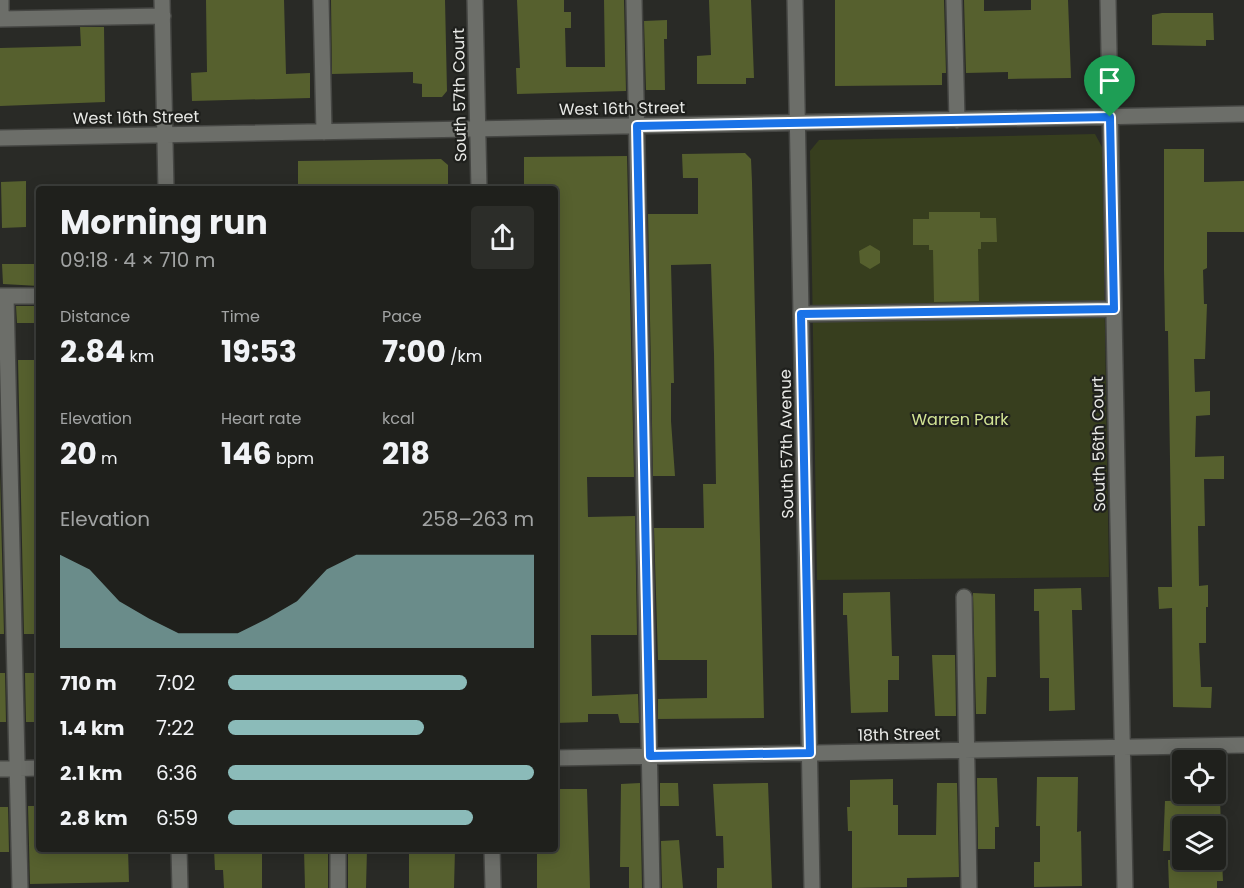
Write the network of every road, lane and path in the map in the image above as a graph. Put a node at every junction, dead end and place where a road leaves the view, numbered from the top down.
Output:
1 (1, 0) edge
2 (162, 0) edge
3 (321, 0) edge
4 (475, 0) edge
5 (634, 0) edge
6 (795, 0) edge
7 (954, 0) edge
8 (1108, 0) edge
9 (163, 16) junction
10 (1, 19) edge
11 (1244, 114) edge
12 (1110, 117) junction
13 (957, 120) junction
14 (797, 123) junction
15 (637, 126) junction
16 (478, 129) junction
17 (324, 132) junction
18 (165, 135) junction
19 (0, 138) edge
20 (166, 186) edge
21 (479, 186) edge
22 (3, 296) edge
23 (36, 296) edge
24 (1114, 309) junction
25 (801, 314) junction
26 (964, 597) dead end
27 (1244, 745) edge
28 (1122, 747) junction
29 (967, 750) junction
30 (810, 753) junction
31 (650, 756) junction
32 (558, 758) edge
33 (36, 768) edge
34 (0, 769) edge
35 (17, 769) junction
36 (179, 852) edge
37 (338, 852) edge
38 (492, 852) edge
39 (20, 888) edge
40 (180, 888) edge
41 (338, 888) edge
42 (493, 888) edge
43 (652, 888) edge
44 (812, 888) edge
45 (969, 888) edge
46 (1125, 888) edge

1 - 10 street
2 - 9 street
3 - 17 street
4 - 16 street, South 57th Court
5 - 15 street
6 - 14 street, South 57th Avenue
7 - 13 street
8 - 12 street, South 56th Court
9 - 10 street
9 - 18 street
11 - 12 street, West 16th Street
12 - 13 street, West 16th Street
12 - 24 street, South 56th Court
13 - 14 street, West 16th Street
14 - 15 street, West 16th Street
14 - 25 street, South 57th Avenue
15 - 16 street, West 16th Street
15 - 31 street
16 - 17 street, West 16th Street
16 - 21 street, South 57th Court
17 - 18 street, West 16th Street
18 - 19 street, West 16th Street
18 - 20 street
22 - 23 street
22 - 35 street
24 - 25 street
24 - 28 street, South 56th Court
25 - 30 street, South 57th Avenue
26 - 29 street
27 - 28 street, 18th Street
28 - 29 street, 18th Street
28 - 46 street, South 56th Court
29 - 30 street, 18th Street
29 - 45 street
30 - 31 street, 18th Street
30 - 44 street, South 57th Avenue
31 - 32 street, 18th Street
31 - 43 street
33 - 35 street
34 - 35 street
35 - 39 street
36 - 40 street
37 - 41 street
38 - 42 street

